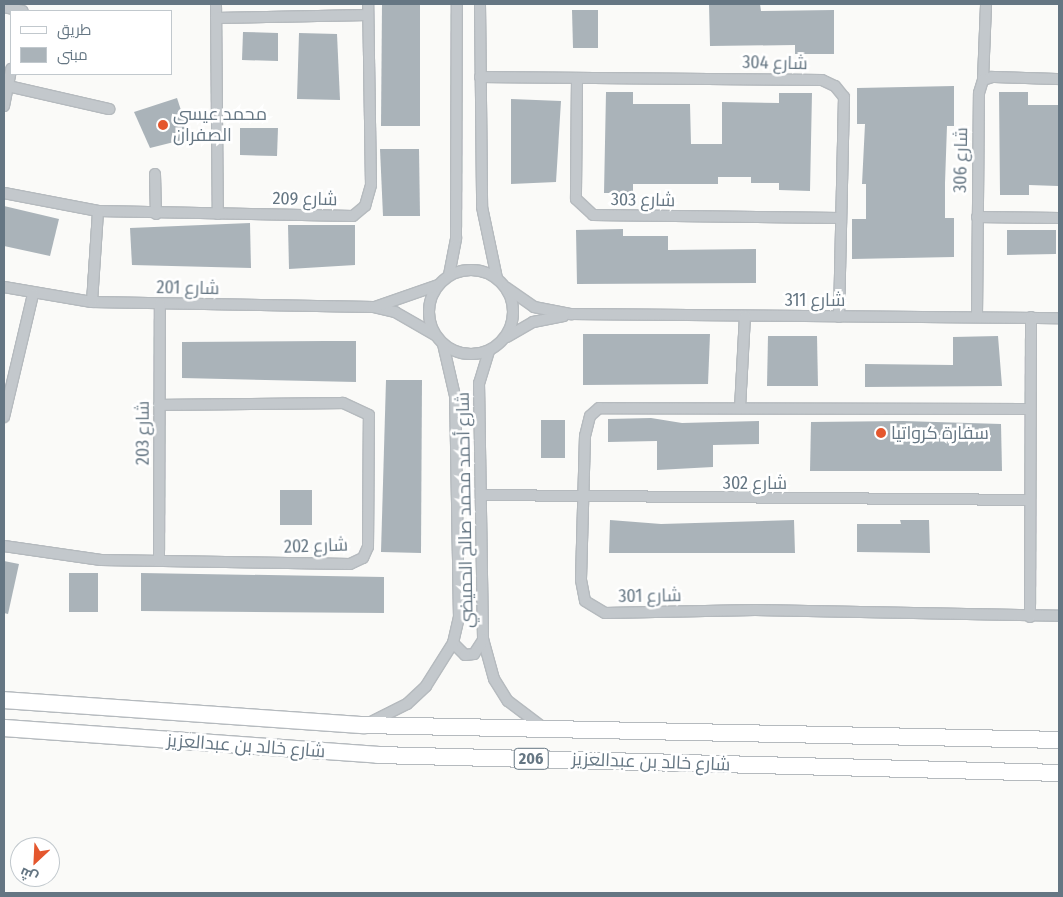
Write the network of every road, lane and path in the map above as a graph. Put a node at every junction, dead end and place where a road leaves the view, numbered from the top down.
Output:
1 (216, 4) edge
2 (368, 4) edge
3 (457, 4) edge
4 (480, 4) edge
5 (986, 4) edge
6 (4, 7) edge
7 (18, 10) edge
8 (368, 15) junction
9 (216, 18) junction
10 (10, 74) edge
11 (480, 77) junction
12 (577, 78) junction
13 (1059, 79) edge
14 (983, 80) junction
15 (8, 86) junction
16 (4, 106) edge
17 (109, 109) dead end
18 (156, 174) dead end
19 (4, 193) edge
20 (98, 211) junction
21 (156, 214) junction
22 (218, 214) junction
23 (977, 216) junction
24 (839, 218) junction
25 (1059, 218) edge
26 (449, 275) junction
27 (497, 278) junction
28 (438, 285) junction
29 (4, 287) edge
30 (507, 288) junction
31 (33, 294) junction
32 (92, 302) junction
33 (160, 304) junction
34 (373, 307) junction
35 (571, 314) junction
36 (746, 316) junction
37 (839, 317) junction
38 (977, 317) junction
39 (1031, 317) junction
40 (1059, 318) edge
41 (435, 335) junction
42 (505, 338) junction
43 (443, 344) junction
44 (489, 351) junction
45 (7, 387) edge
46 (159, 406) junction
47 (740, 408) junction
48 (1029, 409) junction
49 (4, 417) edge
50 (481, 496) junction
51 (586, 500) junction
52 (1029, 500) junction
53 (4, 546) edge
54 (159, 561) junction
55 (1030, 616) junction
56 (1059, 616) edge
57 (483, 640) junction
58 (453, 643) junction
59 (4, 700) edge
60 (363, 725) junction
61 (4, 728) edge
62 (553, 732) junction
63 (1059, 740) edge
64 (1059, 773) edge

1 - 9 street
2 - 8 street, شارع 209
3 - 26 street
4 - 11 street
5 - 14 street, شارع 306
6 - 7 street
8 - 9 street
8 - 22 street, شارع 209
9 - 22 street
10 - 15 street
11 - 12 street, شارع 304
11 - 27 street
12 - 24 street, شارع 303
12 - 24 street, شارع 304
13 - 14 street
14 - 23 street, شارع 306
15 - 16 street
15 - 17 street
18 - 21 street
19 - 20 street, شارع 209
20 - 21 street, شارع 209
20 - 32 street
21 - 22 street, شارع 209
23 - 25 street
23 - 38 street, شارع 306
24 - 37 street, شارع 304
26 - 27 street
26 - 28 street
27 - 30 street
28 - 34 street, شارع 201
28 - 41 street
29 - 31 street, شارع 201
30 - 35 street, شارع 311
30 - 42 street
31 - 32 street, شارع 201
31 - 45 street
32 - 33 street, شارع 201
33 - 34 street, شارع 201
33 - 46 street, شارع 203
34 - 41 street, شارع 201
35 - 36 street, شارع 311
35 - 42 street, شارع 311
36 - 37 street, شارع 311
36 - 47 street
37 - 38 street, شارع 311
38 - 39 street, شارع 311
39 - 40 street, شارع 311
39 - 48 street
41 - 43 street
42 - 44 street
43 - 44 street
43 - 58 street, شارع أحمد محمد صالح الحميضي
44 - 50 street, شارع أحمد محمد صالح الحميضي
45 - 49 street
46 - 54 street, شارع 203
46 - 54 street, شارع 202
47 - 48 street, شارع 301
47 - 51 street, شارع 301
48 - 52 street
50 - 51 street, شارع 302
50 - 57 street, شارع أحمد محمد صالح الحميضي
51 - 52 street, شارع 302
51 - 55 street, شارع 301
52 - 55 street
53 - 54 street, شارع 202
55 - 56 street, شارع 301
57 - 58 street, شارع أحمد محمد صالح الحميضي
57 - 62 street, شارع أحمد محمد صالح الحميضي
58 - 60 street, شارع أحمد محمد صالح الحميضي
59 - 60 main road, شارع خالد بن عبدالعزيز / 206
60 - 62 main road, شارع خالد بن عبدالعزيز / 206
61 - 64 main road, شارع خالد بن عبدالعزيز / 206
62 - 63 main road, شارع خالد بن عبدالعزيز / 206

